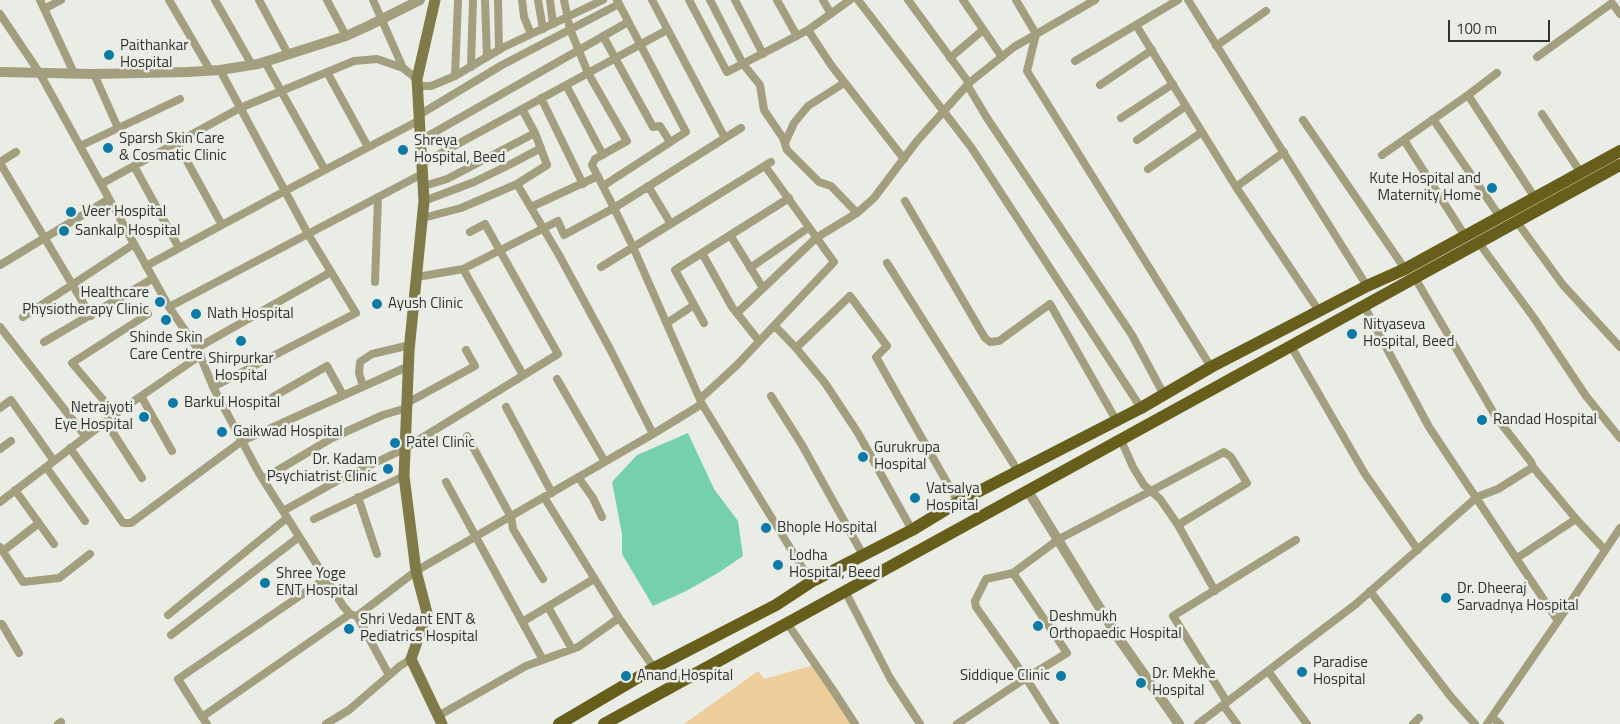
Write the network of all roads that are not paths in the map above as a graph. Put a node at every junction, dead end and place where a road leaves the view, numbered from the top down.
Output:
1 (40, 0) edge
2 (61, 0) edge
3 (169, 0) edge
4 (215, 0) edge
5 (259, 0) edge
6 (327, 0) edge
7 (373, 0) edge
8 (420, 0) edge
9 (434, 0) edge
10 (458, 0) edge
11 (473, 0) edge
12 (485, 0) edge
13 (498, 0) edge
14 (522, 0) edge
15 (538, 0) edge
16 (550, 0) edge
17 (564, 0) edge
18 (603, 0) edge
19 (652, 0) edge
20 (689, 0) edge
21 (710, 0) edge
22 (735, 0) edge
23 (777, 0) edge
24 (823, 0) edge
25 (850, 0) edge
26 (858, 0) edge
27 (908, 0) edge
28 (963, 0) edge
29 (1095, 0) edge
30 (1178, 0) edge
31 (1188, 0) edge
32 (618, 2) edge
33 (1020, 2) edge
34 (44, 8) junction
35 (1266, 11) dead end
36 (0, 14) edge
37 (831, 14) junction
38 (1620, 14) edge
39 (567, 17) junction
40 (383, 19) junction
41 (628, 22) junction
42 (553, 24) junction
43 (1136, 24) junction
44 (543, 29) junction
45 (570, 29) junction
46 (667, 30) junction
47 (808, 30) junction
48 (983, 30) junction
49 (531, 34) junction
50 (1036, 34) junction
51 (346, 36) junction
52 (603, 36) junction
53 (797, 36) junction
54 (640, 44) junction
55 (1216, 46) junction
56 (499, 50) junction
57 (578, 50) junction
58 (1152, 50) junction
59 (288, 54) junction
60 (762, 54) junction
61 (487, 57) junction
62 (615, 57) junction
63 (1002, 57) junction
64 (1537, 57) dead end
65 (950, 58) junction
66 (1074, 61) dead end
67 (265, 62) junction
68 (743, 64) junction
69 (252, 65) junction
70 (471, 67) junction
71 (403, 68) junction
72 (215, 70) junction
73 (0, 72) edge
74 (39, 72) junction
75 (327, 72) junction
76 (74, 73) junction
77 (588, 73) junction
78 (1497, 73) dead end
79 (94, 74) junction
80 (455, 76) junction
81 (417, 82) junction
82 (844, 83) junction
83 (1100, 84) dead end
84 (1172, 84) junction
85 (566, 85) junction
86 (968, 85) junction
87 (281, 91) junction
88 (1468, 95) junction
89 (541, 98) junction
90 (180, 99) dead end
91 (1186, 106) junction
92 (240, 108) junction
93 (522, 109) junction
94 (944, 111) junction
95 (1542, 114) dead end
96 (420, 118) junction
97 (1121, 118) dead end
98 (1434, 119) junction
99 (1303, 120) dead end
100 (118, 128) junction
101 (741, 128) dead end
102 (1202, 132) junction
103 (535, 133) junction
104 (724, 138) junction
105 (421, 140) junction
106 (1137, 140) dead end
107 (1404, 140) junction
108 (670, 142) junction
109 (177, 143) junction
110 (785, 143) junction
111 (80, 146) junction
112 (368, 147) junction
113 (541, 148) junction
114 (1620, 151) edge
115 (16, 152) dead end
116 (1284, 152) junction
117 (603, 155) junction
118 (1382, 155) dead end
119 (904, 160) junction
120 (0, 162) edge
121 (1620, 165) edge
122 (134, 166) junction
123 (423, 168) junction
124 (324, 170) junction
125 (1148, 170) dead end
126 (1581, 173) junction
127 (598, 176) junction
128 (101, 184) junction
129 (517, 184) junction
130 (583, 184) junction
131 (424, 186) junction
132 (603, 186) junction
133 (648, 186) junction
134 (1236, 187) junction
135 (284, 191) junction
136 (378, 197) junction
137 (789, 198) junction
138 (1535, 198) junction
139 (109, 199) junction
140 (424, 201) junction
141 (905, 201) dead end
142 (532, 207) junction
143 (614, 208) junction
144 (857, 213) junction
145 (1500, 217) junction
146 (423, 218) junction
147 (1517, 222) junction
148 (222, 224) junction
149 (671, 224) junction
150 (544, 228) junction
151 (808, 228) junction
152 (470, 232) dead end
153 (308, 234) junction
154 (730, 236) junction
155 (1465, 236) junction
156 (44, 238) junction
157 (816, 238) junction
158 (1479, 243) junction
159 (134, 244) junction
160 (633, 247) junction
161 (179, 248) junction
162 (500, 251) junction
163 (702, 253) junction
164 (888, 263) dead end
165 (0, 265) edge
166 (146, 266) junction
167 (601, 267) dead end
168 (750, 268) junction
169 (463, 269) junction
170 (1405, 269) junction
171 (331, 272) junction
172 (417, 277) junction
173 (1415, 278) junction
174 (152, 279) junction
175 (375, 282) dead end
176 (72, 285) junction
177 (1367, 286) junction
178 (763, 288) junction
179 (694, 305) junction
180 (1364, 306) junction
181 (169, 307) junction
182 (1319, 311) junction
183 (737, 313) junction
184 (148, 314) dead end
185 (91, 316) junction
186 (23, 317) dead end
187 (704, 323) dead end
188 (667, 324) junction
189 (775, 326) junction
190 (0, 327) edge
191 (759, 341) junction
192 (44, 342) dead end
193 (410, 344) junction
194 (1291, 346) junction
195 (1620, 347) edge
196 (796, 348) junction
197 (466, 350) dead end
198 (199, 351) junction
199 (409, 366) junction
200 (1211, 367) junction
201 (523, 375) junction
202 (557, 379) dead end
203 (363, 386) junction
204 (212, 387) junction
205 (343, 395) junction
206 (1164, 395) junction
207 (141, 396) junction
208 (771, 396) dead end
209 (273, 398) dead end
210 (701, 401) junction
211 (407, 405) junction
212 (506, 407) dead end
213 (0, 408) edge
214 (1141, 408) junction
215 (116, 415) junction
216 (1116, 420) junction
217 (106, 422) junction
218 (653, 434) junction
219 (86, 436) junction
220 (467, 436) dead end
221 (1620, 438) edge
222 (1121, 440) junction
223 (11, 441) dead end
224 (242, 441) junction
225 (70, 448) junction
226 (0, 449) edge
227 (404, 449) junction
228 (172, 451) dead end
229 (54, 460) junction
230 (605, 462) junction
231 (46, 466) junction
232 (1533, 467) junction
233 (1018, 471) junction
234 (404, 476) junction
235 (578, 477) junction
236 (142, 478) dead end
237 (263, 479) junction
238 (446, 482) dead end
239 (15, 490) junction
240 (1028, 491) junction
241 (1151, 491) junction
242 (552, 493) junction
243 (358, 497) junction
244 (1477, 497) junction
245 (544, 498) junction
246 (0, 502) edge
247 (958, 502) junction
248 (285, 514) junction
249 (511, 516) junction
250 (602, 517) dead end
251 (314, 519) dead end
252 (1576, 519) junction
253 (85, 521) dead end
254 (39, 523) junction
255 (1178, 525) junction
256 (1620, 528) edge
257 (912, 530) junction
258 (299, 537) junction
259 (476, 537) junction
260 (1058, 540) junction
261 (1296, 540) dead end
262 (54, 544) dead end
263 (2, 549) edge
264 (1418, 550) junction
265 (1605, 550) junction
266 (90, 554) dead end
267 (377, 554) dead end
268 (863, 555) junction
269 (1517, 558) junction
270 (416, 571) junction
271 (1013, 573) junction
272 (326, 578) junction
273 (594, 578) junction
274 (543, 579) dead end
275 (811, 582) junction
276 (845, 591) junction
277 (1214, 591) junction
278 (1370, 591) junction
279 (548, 607) junction
280 (168, 615) dead end
281 (353, 615) junction
282 (619, 618) junction
283 (1558, 621) junction
284 (522, 622) junction
285 (788, 623) junction
286 (0, 624) edge
287 (171, 635) dead end
288 (572, 649) junction
289 (19, 653) dead end
290 (411, 659) junction
291 (543, 660) junction
292 (654, 668) junction
293 (1268, 671) junction
294 (389, 675) junction
295 (1026, 678) junction
296 (1225, 703) junction
297 (1492, 717) junction
298 (440, 720) edge
299 (204, 721) edge
300 (326, 724) edge
301 (559, 724) edge
302 (604, 724) edge
303 (855, 724) edge
304 (920, 724) edge
305 (957, 724) edge
306 (1055, 724) edge
307 (1179, 724) edge
308 (1198, 724) edge
309 (1237, 724) edge
310 (1307, 724) edge
311 (1475, 724) edge
312 (1487, 724) edge
313 (1500, 724) edge

1 - 34 street
2 - 34 street
3 - 72 street
4 - 69 street
5 - 59 street
6 - 51 street
7 - 40 street
8 - 40 street
9 - 81 main road
10 - 80 street
11 - 70 street
12 - 61 street
13 - 56 street
14 - 49 street
15 - 44 street
16 - 42 street
17 - 39 street
18 - 39 street
19 - 46 street
20 - 68 street
21 - 68 street
22 - 60 street
23 - 53 street
24 - 37 street
25 - 37 street
26 - 94 street
27 - 65 street
28 - 48 street
29 - 50 street
30 - 43 street
31 - 55 street
32 - 41 street
32 - 45 street
33 - 50 street
34 - 76 street
35 - 55 street
36 - 74 street
37 - 47 street
38 - 64 street
39 - 42 street
39 - 45 street
40 - 51 street
40 - 71 street
41 - 52 street
41 - 54 street
42 - 44 street
43 - 58 street
43 - 66 street
44 - 49 street
45 - 57 street
45 - 96 street
46 - 54 street
46 - 104 street
47 - 53 street
47 - 82 street
48 - 63 street
48 - 65 street
49 - 56 street
50 - 63 street
50 - 200 street
51 - 59 street
52 - 57 street
52 - 62 street
53 - 60 street
54 - 62 street
54 - 108 street
55 - 116 street
56 - 61 street
57 - 77 street
57 - 105 street
58 - 83 street
58 - 84 street
59 - 67 street
60 - 68 street
61 - 70 street
62 - 77 street
62 - 108 street
63 - 86 street
65 - 86 street
67 - 69 street
67 - 87 street
68 - 110 street
69 - 72 street
70 - 80 street
71 - 75 street
71 - 81 street
72 - 79 street
72 - 92 street
73 - 74 street
74 - 76 street
74 - 111 street
75 - 87 street
75 - 112 street
76 - 79 street
77 - 85 street
77 - 117 street
78 - 88 street
79 - 100 street
80 - 81 street
81 - 96 main road
82 - 110 street
82 - 119 street
84 - 91 street
84 - 97 street
85 - 89 street
85 - 117 street
86 - 94 street
86 - 206 street
87 - 92 street
87 - 124 street
88 - 98 street
88 - 138 street
89 - 93 street
89 - 130 street
90 - 100 street
91 - 102 street
91 - 106 street
92 - 109 street
92 - 135 street
93 - 103 street
93 - 123 street
94 - 119 street
94 - 214 street
95 - 126 street
96 - 105 main road
96 - 112 street
98 - 107 street
98 - 145 street
99 - 170 street
100 - 111 street
101 - 104 street
102 - 125 street
102 - 134 street
103 - 113 street
103 - 131 street
104 - 133 street
105 - 123 main road
107 - 118 street
107 - 155 street
108 - 132 street
109 - 122 street
109 - 148 street
110 - 144 street
111 - 128 street
112 - 124 street
113 - 129 street
113 - 140 street
114 - 126 main road
115 - 120 street
116 - 134 street
116 - 177 street
117 - 127 street
119 - 144 street
120 - 156 street
121 - 147 main road
122 - 128 street
122 - 161 street
123 - 131 main road
123 - 136 street
124 - 135 street
126 - 138 main road
127 - 130 street
127 - 132 street
128 - 139 street
129 - 142 street
129 - 146 street
130 - 142 street
131 - 140 main road
132 - 143 street
133 - 143 street
133 - 149 street
134 - 182 street
135 - 148 street
135 - 153 street
136 - 153 street
136 - 175 street
137 - 149 street
137 - 151 street
137 - 154 street
138 - 145 main road
139 - 156 street
139 - 159 street
140 - 146 main road
141 - 216 street
142 - 150 street
143 - 150 street
143 - 160 street
144 - 157 street
145 - 155 main road
146 - 172 main road
147 - 158 main road
147 - 195 street
148 - 161 street
149 - 160 street
150 - 162 street
150 - 218 street
151 - 157 street
151 - 168 street
152 - 162 street
153 - 171 street
153 - 181 street
154 - 163 street
154 - 168 street
155 - 170 main road
156 - 165 street
156 - 176 street
157 - 178 street
157 - 189 street
158 - 173 main road
158 - 221 street
159 - 166 street
159 - 176 street
160 - 167 street
160 - 188 street
161 - 166 street
162 - 169 street
162 - 201 street
163 - 179 street
163 - 183 street
164 - 233 street
166 - 174 street
168 - 178 street
169 - 172 street
169 - 201 street
170 - 177 main road
171 - 198 street
171 - 204 street
172 - 193 main road
173 - 180 main road
173 - 232 street
174 - 181 street
174 - 185 street
176 - 185 street
176 - 186 street
177 - 182 main road
178 - 183 street
179 - 187 street
179 - 188 street
180 - 194 main road
180 - 244 street
181 - 198 street
182 - 200 main road
183 - 191 street
184 - 215 street
185 - 192 street
188 - 210 street
189 - 191 street
189 - 196 street
190 - 219 street
191 - 210 street
193 - 199 main road
193 - 203 street
194 - 222 main road
194 - 264 street
196 - 247 street
196 - 257 street
197 - 211 street
198 - 204 street
198 - 207 street
199 - 203 street
199 - 211 main road
200 - 206 main road
201 - 227 street
202 - 230 street
203 - 205 street
204 - 224 street
205 - 209 street
205 - 224 street
206 - 214 main road
207 - 215 street
207 - 228 street
208 - 268 street
210 - 218 street
210 - 275 street
211 - 227 main road
211 - 237 street
212 - 242 street
213 - 229 street
214 - 216 main road
215 - 217 street
216 - 233 main road
217 - 219 street
217 - 236 street
218 - 230 street
219 - 225 street
220 - 249 street
222 - 240 main road
222 - 241 street
223 - 226 street
224 - 225 street
224 - 237 street
225 - 229 street
227 - 234 main road
227 - 248 street
229 - 231 street
230 - 235 street
231 - 239 street
231 - 253 street
232 - 244 street
232 - 252 street
233 - 247 main road
234 - 243 street
234 - 270 main road
235 - 242 street
235 - 250 street
237 - 248 street
238 - 259 street
239 - 246 street
239 - 254 street
240 - 260 street
240 - 276 main road
241 - 255 street
241 - 255 street
241 - 260 street
242 - 245 street
243 - 251 street
243 - 267 street
244 - 264 street
244 - 269 street
245 - 249 street
245 - 273 street
247 - 257 main road
248 - 258 street
248 - 280 street
249 - 259 street
249 - 274 street
252 - 265 street
252 - 269 street
254 - 262 street
254 - 263 street
255 - 277 street
256 - 265 street
257 - 268 main road
258 - 272 street
258 - 287 street
259 - 270 street
259 - 284 street
260 - 271 street
260 - 307 street
261 - 277 street
263 - 266 street
264 - 278 street
265 - 283 street
268 - 275 main road
269 - 283 street
270 - 281 street
270 - 290 main road
271 - 295 street
271 - 295 street
272 - 281 street
272 - 299 street
273 - 279 street
273 - 282 street
275 - 292 main road
276 - 285 main road
276 - 304 street
277 - 296 street
278 - 293 street
278 - 311 street
279 - 284 street
279 - 288 street
281 - 294 street
281 - 299 street
282 - 288 street
282 - 292 street
283 - 297 street
284 - 291 street
285 - 302 main road
285 - 303 street
286 - 289 street
288 - 291 street
290 - 294 street
290 - 298 main road
291 - 298 street
292 - 301 main road
293 - 296 street
293 - 310 street
294 - 300 street
295 - 305 street
295 - 306 street
296 - 308 street
296 - 309 street
297 - 312 street
297 - 313 street

